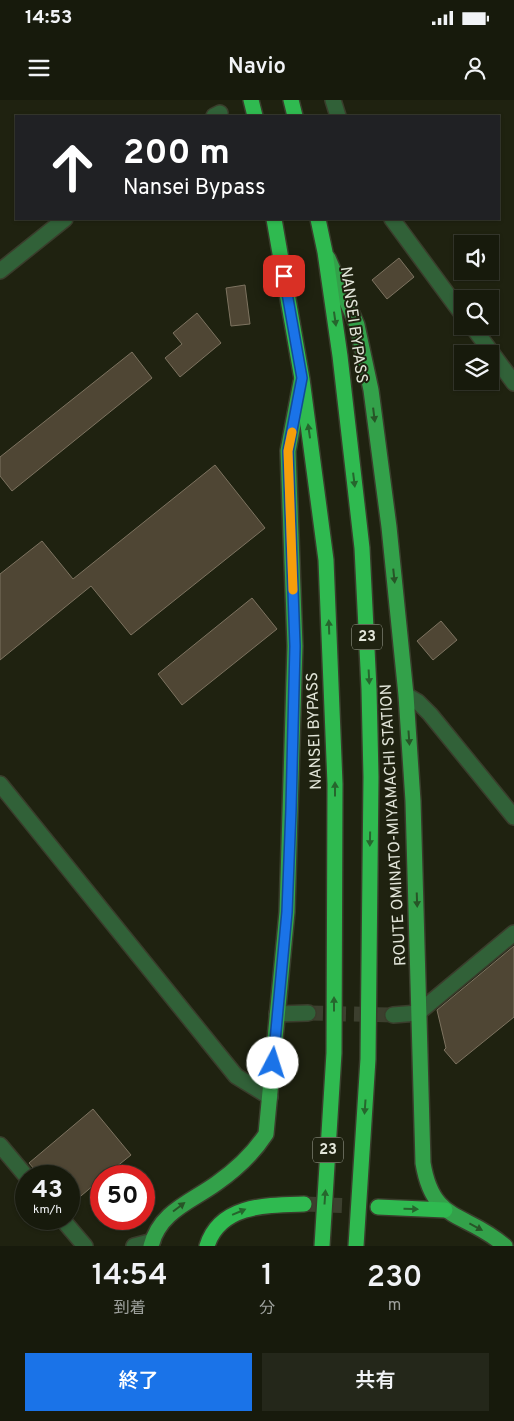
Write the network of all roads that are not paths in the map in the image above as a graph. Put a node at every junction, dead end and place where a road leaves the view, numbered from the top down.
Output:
1 (251, 100) edge
2 (291, 100) edge
3 (333, 100) edge
4 (255, 115) edge
5 (295, 115) edge
6 (338, 115) edge
7 (64, 220) edge
8 (274, 220) edge
9 (318, 220) edge
10 (393, 220) edge
11 (325, 252) junction
12 (0, 271) edge
13 (454, 303) edge
14 (479, 335) edge
15 (302, 378) junction
16 (514, 383) edge
17 (406, 695) junction
18 (0, 784) edge
19 (514, 816) edge
20 (514, 933) edge
21 (308, 1013) tunnel mouth
22 (418, 1013) junction
23 (277, 1014) junction
24 (393, 1015) tunnel mouth
25 (270, 1097) junction
26 (0, 1145) edge
27 (17, 1165) edge
28 (304, 1204) tunnel mouth
29 (378, 1207) tunnel mouth
30 (445, 1210) junction
31 (71, 1230) edge
32 (152, 1244) edge
33 (85, 1246) edge
34 (134, 1246) edge
35 (207, 1246) edge
36 (322, 1246) edge
37 (356, 1246) edge
38 (504, 1246) edge

1 - 4 highway
2 - 5 highway
3 - 6 street
7 - 12 street
8 - 15 highway, NANSEI BYPASS / 23
9 - 11 highway, NANSEI BYPASS / 23
10 - 13 street
11 -> 17 main road, ROUTE OMINATO-MIYAMACHI STATION
11 -> 37 highway, NANSEI BYPASS / 23
14 - 16 street
15 - 23 main road
36 -> 15 highway, NANSEI BYPASS / 23
17 - 19 street
17 -> 22 main road, ROUTE OMINATO-MIYAMACHI STATION
18 - 25 street
20 - 22 street
21 - 23 street
22 - 24 street
22 - 30 main road, ROUTE OMINATO-MIYAMACHI STATION
23 - 25 main road
32 -> 25 main road
26 - 27 street
35 -> 28 highway
29 -> 30 highway
30 -> 38 main road, ROUTE OMINATO-MIYAMACHI STATION
31 - 33 street
32 - 34 street

